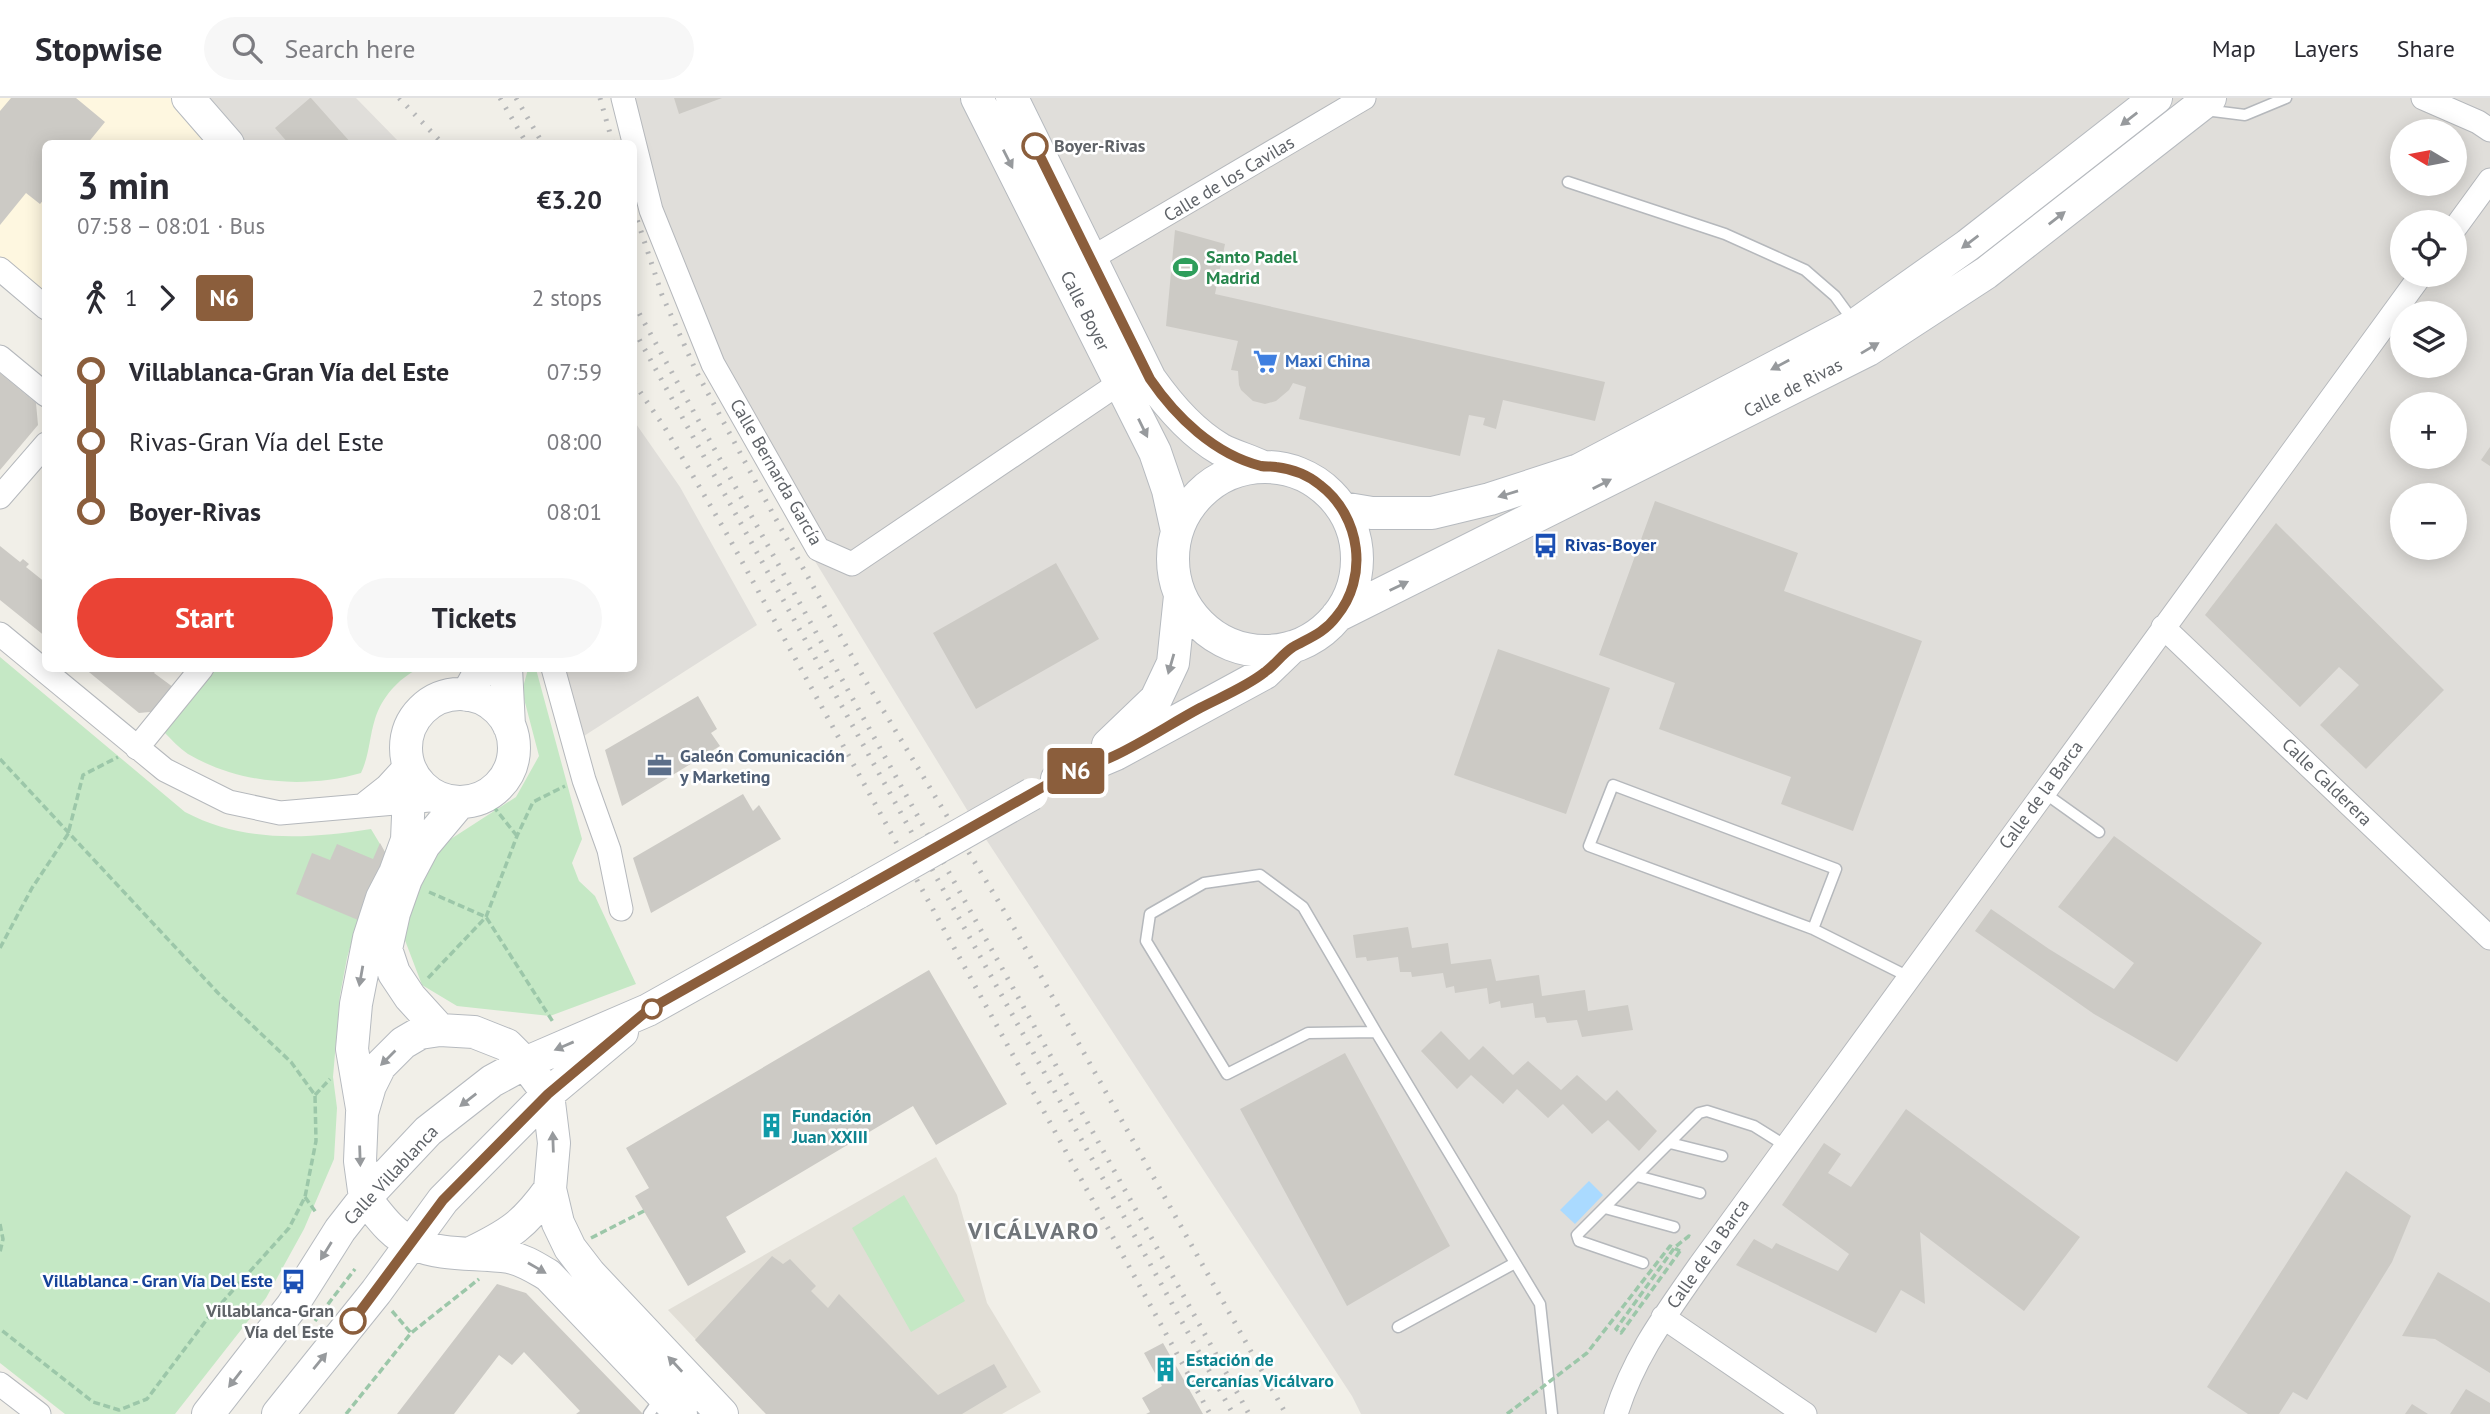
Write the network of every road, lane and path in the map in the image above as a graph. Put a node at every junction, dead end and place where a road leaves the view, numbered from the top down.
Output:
1 (188, 98) edge
2 (623, 98) edge
3 (977, 98) edge
4 (1012, 98) edge
5 (1364, 98) edge
6 (2156, 98) edge
7 (2286, 98) edge
8 (2423, 98) edge
9 (2203, 103) edge
10 (2490, 130) edge
11 (225, 140) edge
12 (634, 140) edge
13 (637, 154) edge
14 (2490, 180) edge
15 (1568, 182) dead end
16 (2467, 212) edge
17 (1092, 258) junction
18 (0, 270) edge
19 (2412, 287) edge
20 (42, 304) edge
21 (1856, 325) junction
22 (0, 357) edge
23 (1121, 382) junction
24 (42, 392) edge
25 (42, 449) edge
26 (1261, 466) junction
27 (0, 497) edge
28 (1342, 508) junction
29 (1177, 531) junction
30 (1180, 596) junction
31 (1337, 616) junction
32 (2163, 627) junction
33 (0, 634) edge
34 (1292, 648) junction
35 (199, 672) edge
36 (506, 672) edge
37 (554, 672) edge
38 (475, 682) edge
39 (509, 726) junction
40 (130, 752) junction
41 (0, 759) edge
42 (409, 766) junction
43 (584, 780) junction
44 (1045, 787) junction
45 (2043, 792) junction
46 (409, 801) junction
47 (451, 801) junction
48 (363, 804) junction
49 (493, 806) dead end
50 (2099, 831) dead end
51 (68, 834) junction
52 (517, 836) junction
53 (407, 840) junction
54 (406, 879) junction
55 (621, 909) dead end
56 (486, 917) junction
57 (1813, 929) junction
58 (2490, 938) edge
59 (0, 948) edge
60 (1909, 978) junction
61 (422, 985) dead end
62 (648, 1010) junction
63 (553, 1022) dead end
64 (440, 1030) junction
65 (1376, 1032) junction
66 (525, 1063) junction
67 (331, 1078) dead end
68 (548, 1094) junction
69 (315, 1095) junction
70 (362, 1113) junction
71 (1670, 1143) junction
72 (1786, 1146) junction
73 (1722, 1156) dead end
74 (1637, 1176) junction
75 (550, 1189) junction
76 (1700, 1193) dead end
77 (304, 1197) junction
78 (365, 1198) junction
79 (1605, 1208) junction
80 (644, 1211) dead end
81 (317, 1214) dead end
82 (0, 1224) edge
83 (1674, 1227) dead end
84 (586, 1240) dead end
85 (412, 1244) junction
86 (0, 1252) edge
87 (479, 1263) junction
88 (1516, 1263) junction
89 (1643, 1263) dead end
90 (389, 1308) dead end
91 (1664, 1317) junction
92 (1398, 1327) dead end
93 (1638, 1328) dead end
94 (0, 1329) edge
95 (411, 1333) junction
96 (0, 1384) edge
97 (667, 1409) edge
98 (120, 1412) edge
99 (39, 1414) edge
100 (208, 1414) edge
101 (278, 1414) edge
102 (346, 1414) edge
103 (722, 1414) edge
104 (1507, 1414) edge
105 (1552, 1414) edge
106 (1616, 1414) edge
107 (1805, 1414) edge

1 - 11 main road
2 - 12 street, Calle Bernarda García
3 -> 23 main road, Calle Boyer
4 - 17 main road, Calle Boyer
5 - 17 street, Calle de los Cavilas
6 -> 21 main road, Calle de Rivas
7 - 9 lane
8 - 10 street
31 -> 9 main road, Calle de Rivas
13 - 23 street, Calle Bernarda García
14 - 16 street
15 - 21 lane
17 - 26 main road, Calle Boyer
18 - 20 street
19 - 32 street, Calle de la Barca
21 -> 28 main road, Calle de Rivas
22 - 24 street
23 -> 29 main road, Calle Boyer
25 - 27 street
26 - 28 main road
26 - 29 main road
28 - 31 main road
29 - 30 main road
30 - 34 main road
30 -> 44 main road
31 - 34 main road
32 - 45 street, Calle de la Barca
32 - 58 street, Calle Calderera
33 - 40 street
34 - 44 main road
35 - 40 street
36 - 39 main road
37 - 43 street
38 - 39 main road
38 - 42 main road
39 - 47 main road
40 - 48 street
40 - 51 path
41 - 51 path
42 - 46 main road
42 - 47 main road
42 - 48 street
43 - 52 path
43 - 55 street
44 - 62 main road, bridge
45 - 50 lane
45 - 60 street, Calle de la Barca
46 - 47 street
46 - 48 street
46 - 53 main road
47 - 54 main road
48 - 53 street
49 - 52 path
51 - 59 path
51 - 69 path
52 - 56 path
53 -> 70 main road
54 - 56 path
54 - 64 main road
56 - 61 path
56 - 63 path
57 - 57 lane
57 - 60 lane
60 - 72 street, Calle de la Barca
62 -> 66 main road
62 - 68 main road
64 - 66 main road
64 -> 70 main road
65 - 65 lane
65 - 88 lane
66 - 68 main road
66 -> 78 main road, Calle Villablanca
67 - 69 path
75 -> 68 main road
68 - 85 main road
69 - 77 path
70 -> 78 main road
71 - 72 lane
71 - 73 lane
71 - 74 lane
72 - 91 street, Calle de la Barca
74 - 76 lane
74 - 79 lane
75 - 87 main road
103 -> 75 main road
77 - 81 path
77 - 98 path
78 - 85 main road
78 -> 100 main road, Calle Villablanca
79 - 83 lane
79 - 89 lane
80 - 84 path
82 - 86 path
85 - 87 main road
101 -> 85 main road
87 - 95 path
87 -> 97 main road
88 - 92 lane
88 - 105 lane
90 - 95 path
91 - 106 street, Calle de la Barca
91 - 107 street
93 - 104 path, bridge
94 - 98 path
95 - 102 path
96 - 99 street

